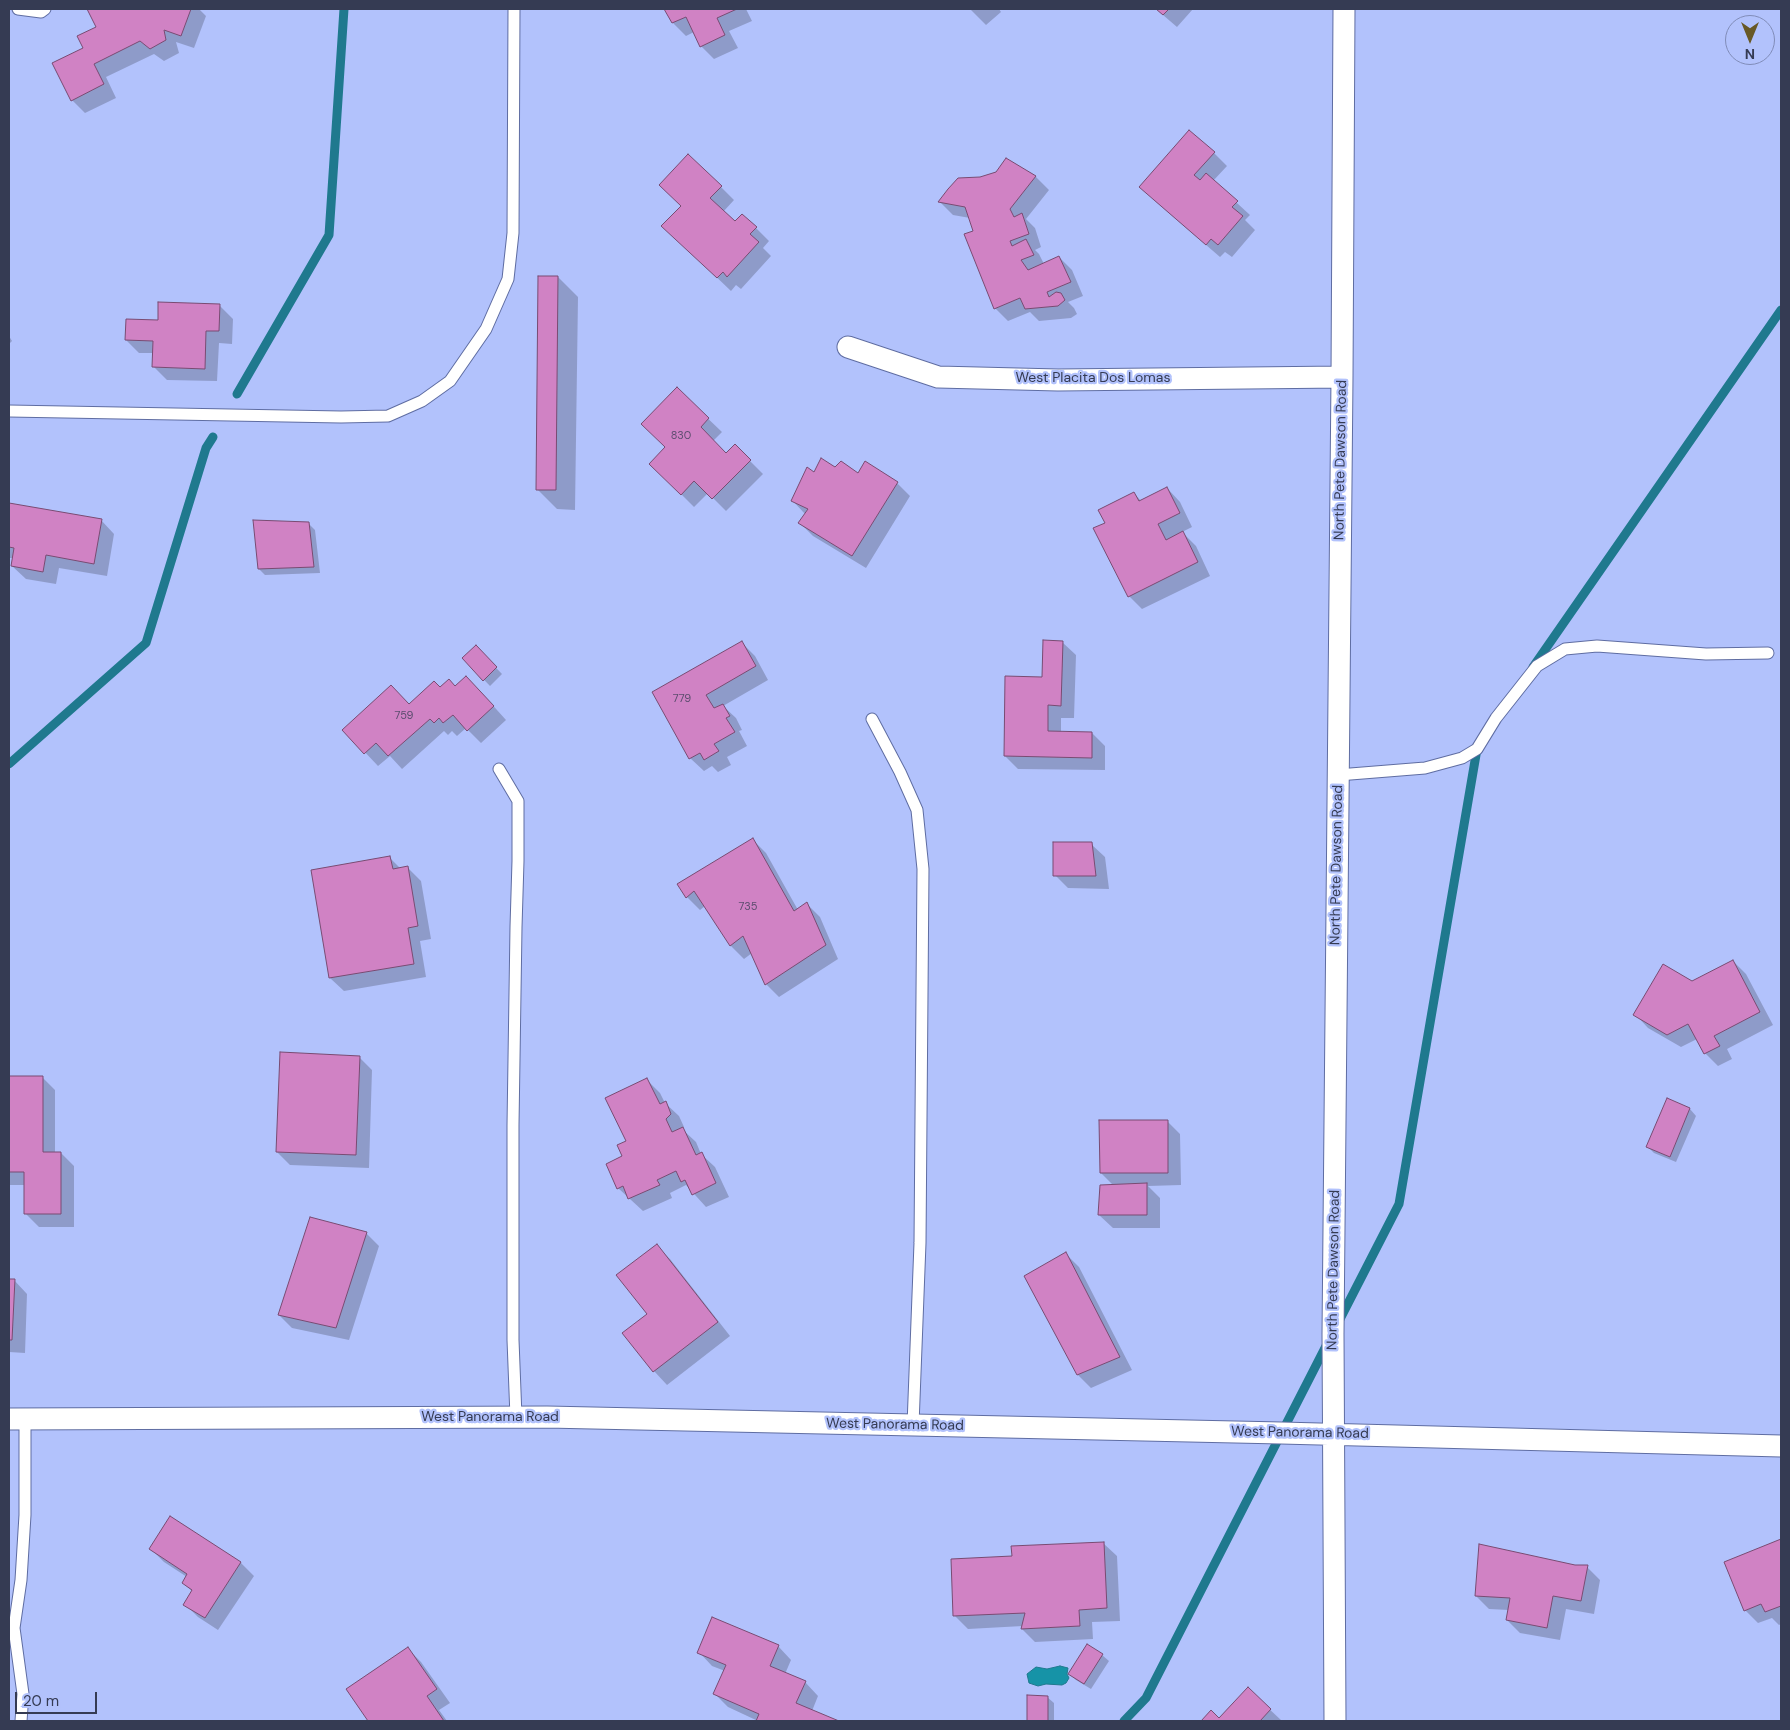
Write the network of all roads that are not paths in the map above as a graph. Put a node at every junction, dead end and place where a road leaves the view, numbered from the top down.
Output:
1 (18, 9) edge
2 (45, 9) edge
3 (514, 9) edge
4 (1344, 9) edge
5 (848, 348) dead end
6 (1342, 377) junction
7 (9, 411) edge
8 (1768, 653) dead end
9 (872, 719) dead end
10 (499, 769) dead end
11 (1338, 775) junction
12 (516, 1417) junction
13 (17, 1419) edge
14 (913, 1425) junction
15 (1332, 1434) junction
16 (1781, 1446) edge
17 (21, 1721) edge
18 (1335, 1721) edge

1 - 2 lane
3 - 7 lane
4 - 6 street, North Pete Dawson Road
5 - 6 street, West Placita Dos Lomas
6 - 11 street, North Pete Dawson Road
8 - 11 lane
9 - 14 lane
10 - 12 lane
11 - 15 street, North Pete Dawson Road
12 - 13 street, West Panorama Road
12 - 14 street, West Panorama Road
13 - 17 lane
14 - 15 street, West Panorama Road
15 - 16 street, West Panorama Road
15 - 18 street, North Pete Dawson Road

